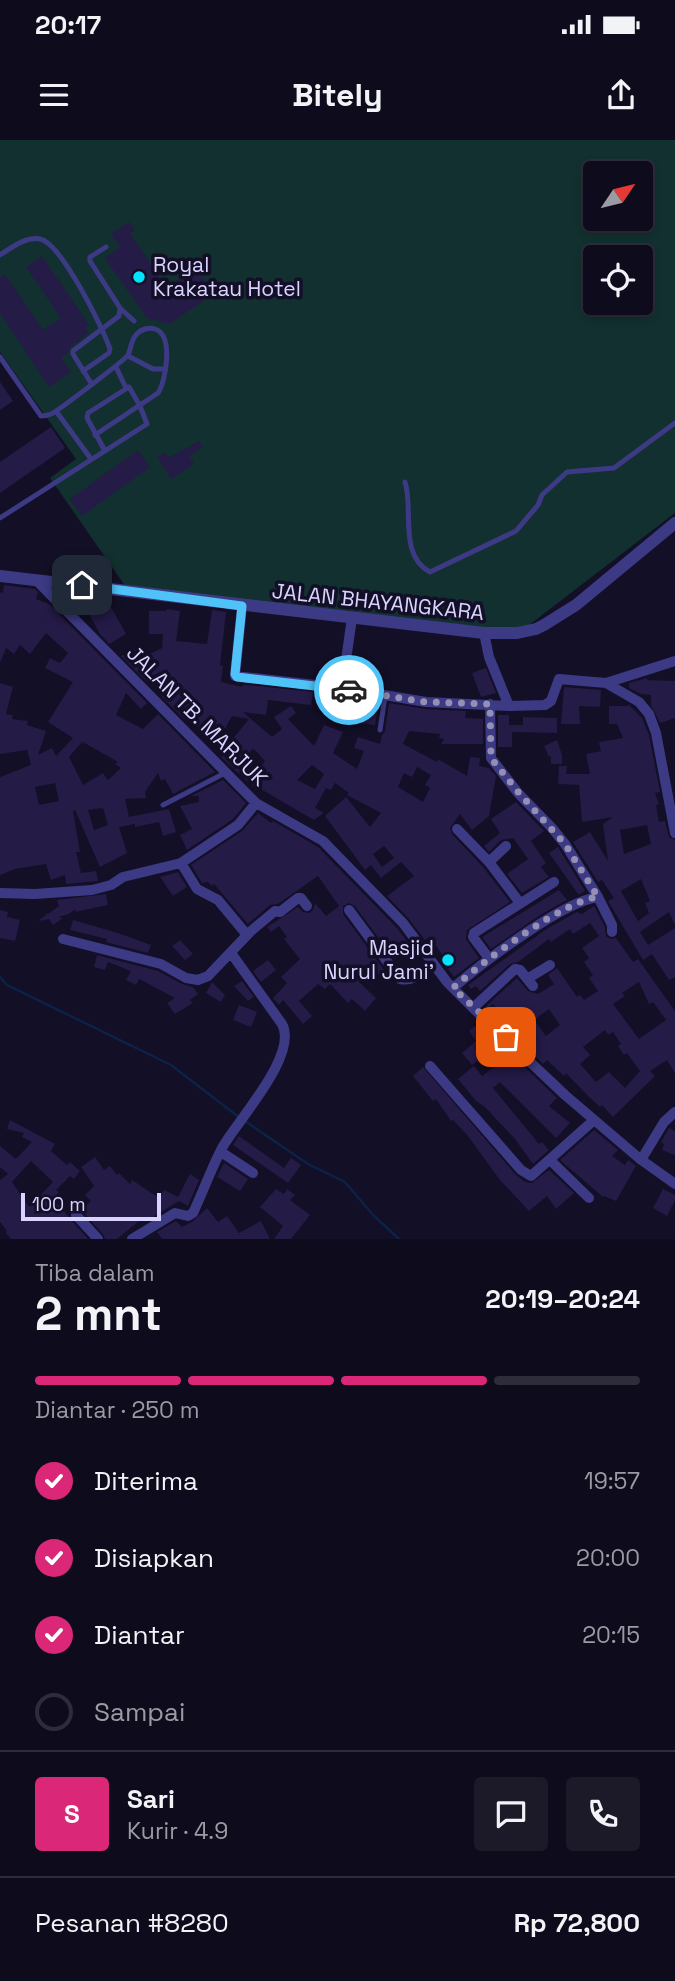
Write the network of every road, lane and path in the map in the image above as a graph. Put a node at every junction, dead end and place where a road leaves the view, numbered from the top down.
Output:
1 (106, 247) dead end
2 (0, 256) edge
3 (120, 308) junction
4 (134, 321) dead end
5 (103, 328) junction
6 (128, 356) junction
7 (0, 357) edge
8 (116, 367) junction
9 (165, 369) junction
10 (83, 371) junction
11 (92, 383) junction
12 (126, 388) junction
13 (140, 406) junction
14 (56, 411) junction
15 (675, 423) edge
16 (95, 435) junction
17 (105, 451) junction
18 (91, 459) junction
19 (405, 482) dead end
20 (0, 518) edge
21 (675, 523) edge
22 (0, 576) edge
23 (36, 580) junction
24 (242, 606) junction
25 (352, 618) junction
26 (484, 633) junction
27 (675, 661) edge
28 (606, 683) junction
29 (342, 688) junction
30 (385, 696) junction
31 (490, 704) junction
32 (509, 706) junction
33 (380, 730) dead end
34 (225, 773) junction
35 (256, 803) junction
36 (163, 805) dead end
37 (457, 829) dead end
38 (675, 833) edge
39 (506, 846) dead end
40 (489, 862) junction
41 (181, 863) junction
42 (554, 883) dead end
43 (0, 893) edge
44 (598, 897) junction
45 (520, 903) junction
46 (306, 906) dead end
47 (349, 910) dead end
48 (612, 932) dead end
49 (247, 935) junction
50 (63, 939) dead end
51 (231, 953) junction
52 (488, 957) junction
53 (433, 963) junction
54 (550, 965) dead end
55 (453, 988) junction
56 (473, 1008) junction
57 (430, 1066) dead end
58 (675, 1112) edge
59 (594, 1120) junction
60 (221, 1152) junction
61 (550, 1160) junction
62 (641, 1160) junction
63 (253, 1173) dead end
64 (675, 1184) edge
65 (589, 1198) dead end
66 (76, 1215) dead end
67 (98, 1239) edge
68 (132, 1239) edge

1 - 3 lane
2 - 5 lane
3 - 4 lane
3 - 5 lane
5 - 10 lane
5 - 10 lane
6 - 8 lane
6 - 9 lane
6 - 9 lane
7 - 14 lane
8 - 11 lane
8 - 12 lane
9 - 13 lane
10 - 11 lane
11 - 14 lane
12 - 13 lane
12 - 16 lane
13 - 16 lane
13 - 17 lane
14 - 18 lane
15 - 19 lane
16 - 17 lane
17 - 18 lane
18 - 20 lane
21 - 26 street, JALAN BHAYANGKARA
22 - 23 street, JALAN BHAYANGKARA
23 - 24 street, JALAN BHAYANGKARA
23 - 34 street, JALAN TB. MARJUK
24 - 25 street, JALAN BHAYANGKARA
24 - 29 street
25 - 26 street, JALAN BHAYANGKARA
25 - 29 street
26 - 32 street
27 - 28 street
28 - 32 street
28 - 38 street
29 - 30 street
30 - 31 street
30 - 33 lane
31 - 32 street
31 - 44 street
34 - 35 street, JALAN TB. MARJUK
34 - 36 lane
35 - 41 street
35 - 53 street, JALAN TB. MARJUK
37 - 40 street
39 - 40 street
40 - 45 street
41 - 43 street
41 - 49 street
42 - 45 street
44 - 48 street
44 - 52 street
45 - 52 street
46 - 49 street
47 - 53 street
49 - 51 street
50 - 51 street
51 - 60 street
52 - 55 street
53 - 55 street, JALAN TB. MARJUK
54 - 56 street
55 - 56 street, JALAN TB. MARJUK
56 - 59 street, JALAN TB. MARJUK
57 - 61 street
58 - 62 street
59 - 61 street
59 - 62 street, JALAN TB. MARJUK
60 - 63 street
60 - 68 street
61 - 65 street
62 - 64 street, JALAN TB. MARJUK
66 - 67 street

